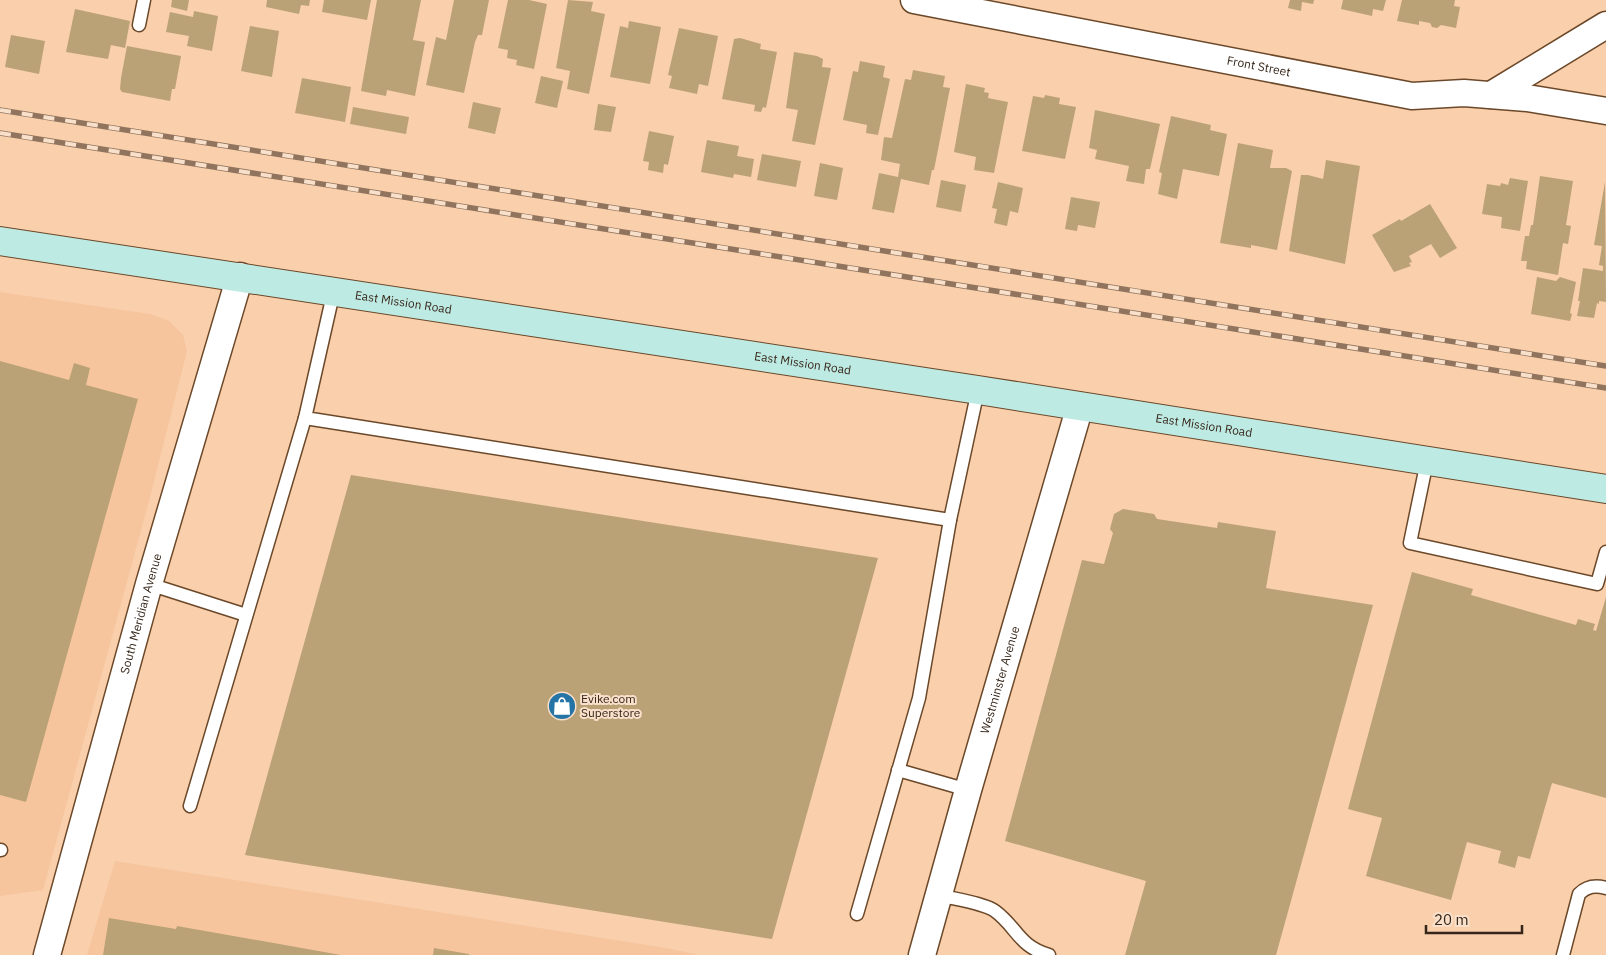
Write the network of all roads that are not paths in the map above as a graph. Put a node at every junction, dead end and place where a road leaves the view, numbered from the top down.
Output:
1 (144, 0) edge
2 (914, 0) edge
3 (139, 25) dead end
4 (1606, 25) edge
5 (1491, 95) junction
6 (1606, 112) edge
7 (0, 240) edge
8 (240, 276) junction
9 (334, 290) junction
10 (978, 390) junction
11 (1080, 406) junction
12 (305, 418) junction
13 (1427, 461) junction
14 (1606, 489) edge
15 (950, 520) junction
16 (1606, 552) edge
17 (149, 584) junction
18 (246, 615) junction
19 (898, 770) junction
20 (968, 790) junction
21 (190, 806) dead end
22 (1606, 888) edge
23 (939, 895) junction
24 (858, 914) dead end
25 (47, 955) edge
26 (922, 955) edge
27 (1048, 955) edge
28 (1563, 955) edge

1 - 3 lane
2 - 5 street, Front Street
4 - 5 street
5 - 6 street, Front Street
7 - 8 main road, East Mission Road
8 - 9 main road, East Mission Road
8 - 17 street, South Meridian Avenue
9 - 10 main road, East Mission Road
9 - 12 lane
10 - 11 main road, East Mission Road
10 - 15 lane
11 - 13 main road, East Mission Road
11 - 20 street, Westminster Avenue
12 - 15 lane
12 - 18 lane
13 - 14 main road, East Mission Road
13 - 16 lane
15 - 19 lane
17 - 18 lane
17 - 25 street, South Meridian Avenue
18 - 21 lane
19 - 20 lane
19 - 24 lane
20 - 23 street, Westminster Avenue
22 - 28 lane
23 - 26 street, Westminster Avenue
23 - 27 lane

